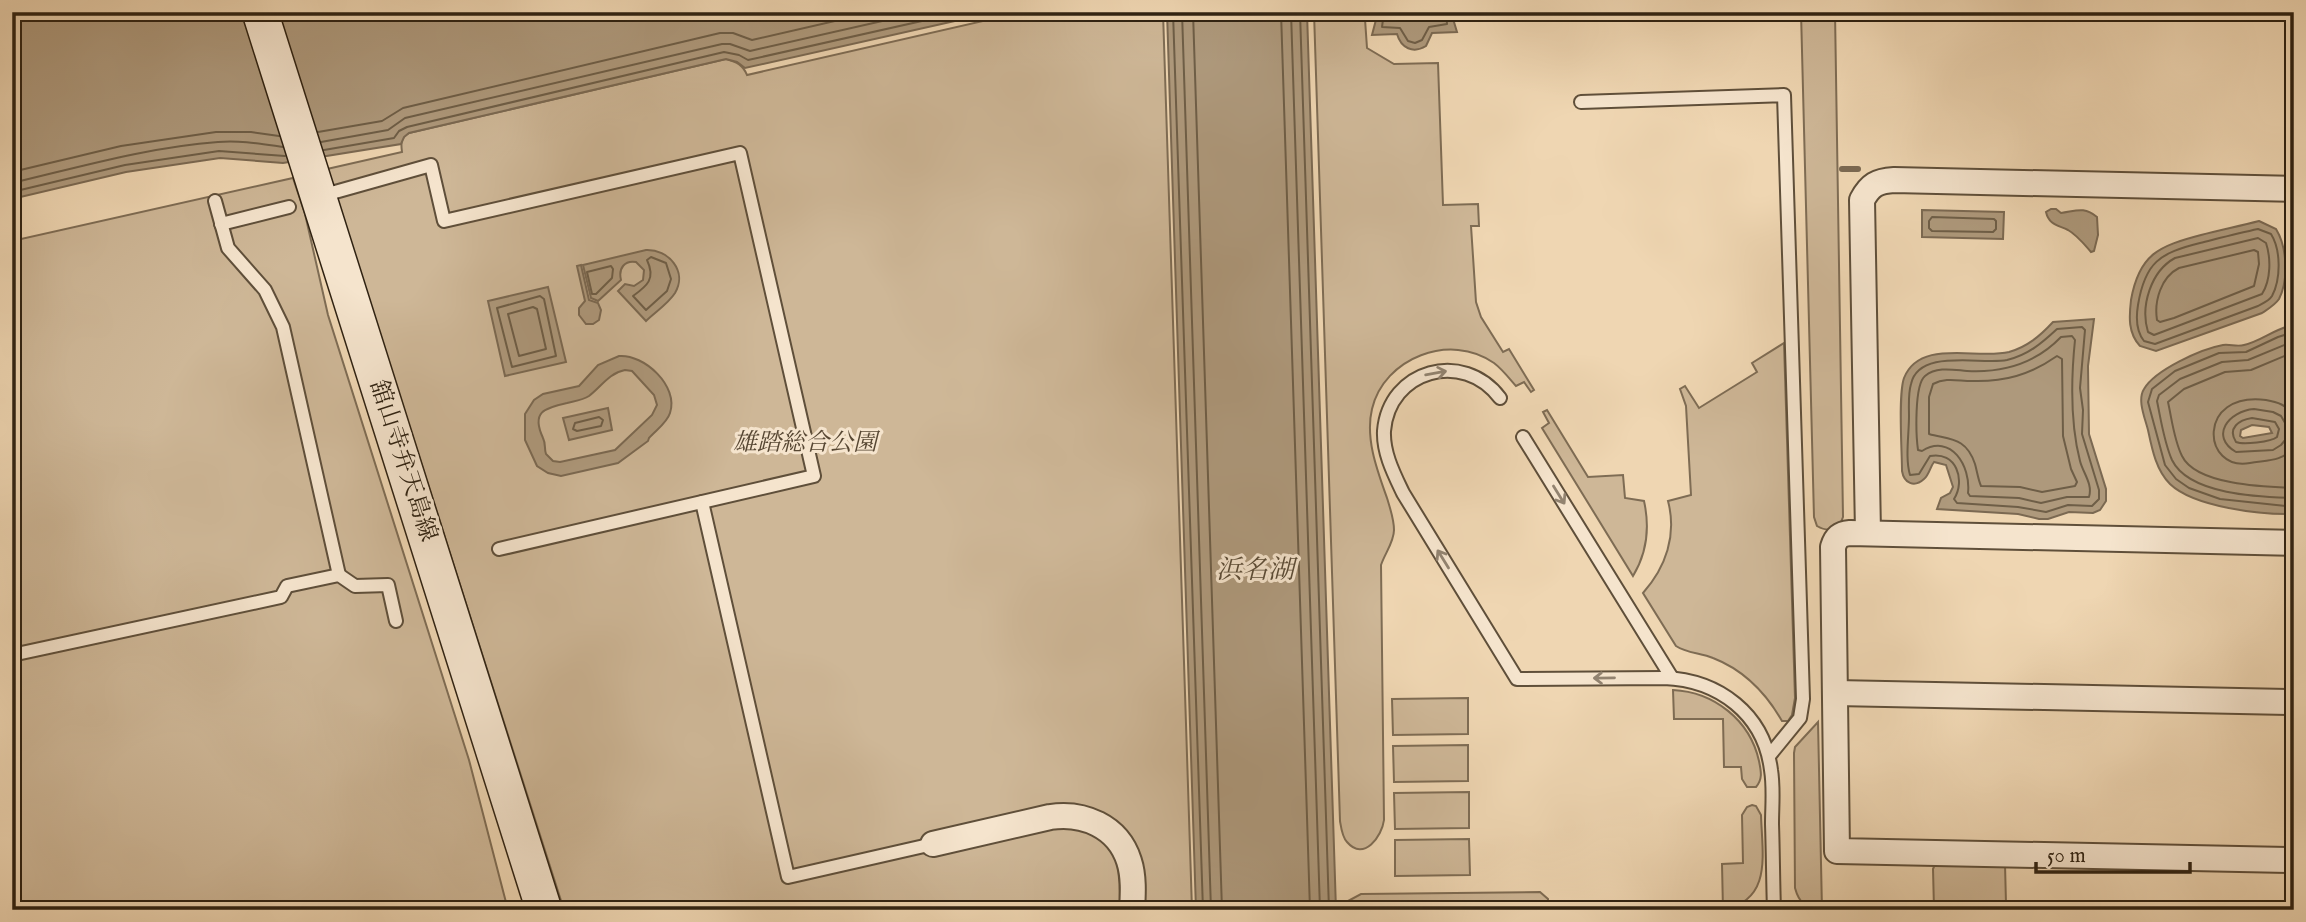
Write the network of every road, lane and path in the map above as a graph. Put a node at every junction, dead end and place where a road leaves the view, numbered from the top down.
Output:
1 (260, 12) edge
2 (1581, 102) dead end
3 (325, 188) junction
4 (2294, 189) edge
5 (215, 201) dead end
6 (289, 207) dead end
7 (221, 224) junction
8 (1500, 398) dead end
9 (1523, 437) dead end
10 (702, 502) junction
11 (1868, 533) junction
12 (2294, 543) edge
13 (499, 549) dead end
14 (339, 575) junction
15 (396, 621) dead end
16 (12, 656) edge
17 (1672, 678) junction
18 (1836, 692) junction
19 (2294, 702) edge
20 (1769, 756) junction
21 (512, 805) junction
22 (933, 844) joint
23 (2294, 860) edge
24 (533, 910) edge
25 (544, 910) edge
26 (1132, 910) edge
27 (1774, 910) edge

1 - 3 main road, 舘山寺弁天島線
2 - 20 lane
3 - 10 lane
3 - 21 main road, 舘山寺弁天島線
4 - 11 street
5 - 7 lane
6 - 7 lane
7 - 14 lane
17 -> 8 lane
9 -> 17 lane
10 - 13 lane
10 - 22 lane
11 - 12 street
11 - 18 street
14 - 15 lane
14 - 16 lane
17 - 20 lane
18 - 19 street
18 - 23 street
20 - 27 lane
21 - 24 main road
21 - 25 main road, 舘山寺弁天島線
22 - 26 street

